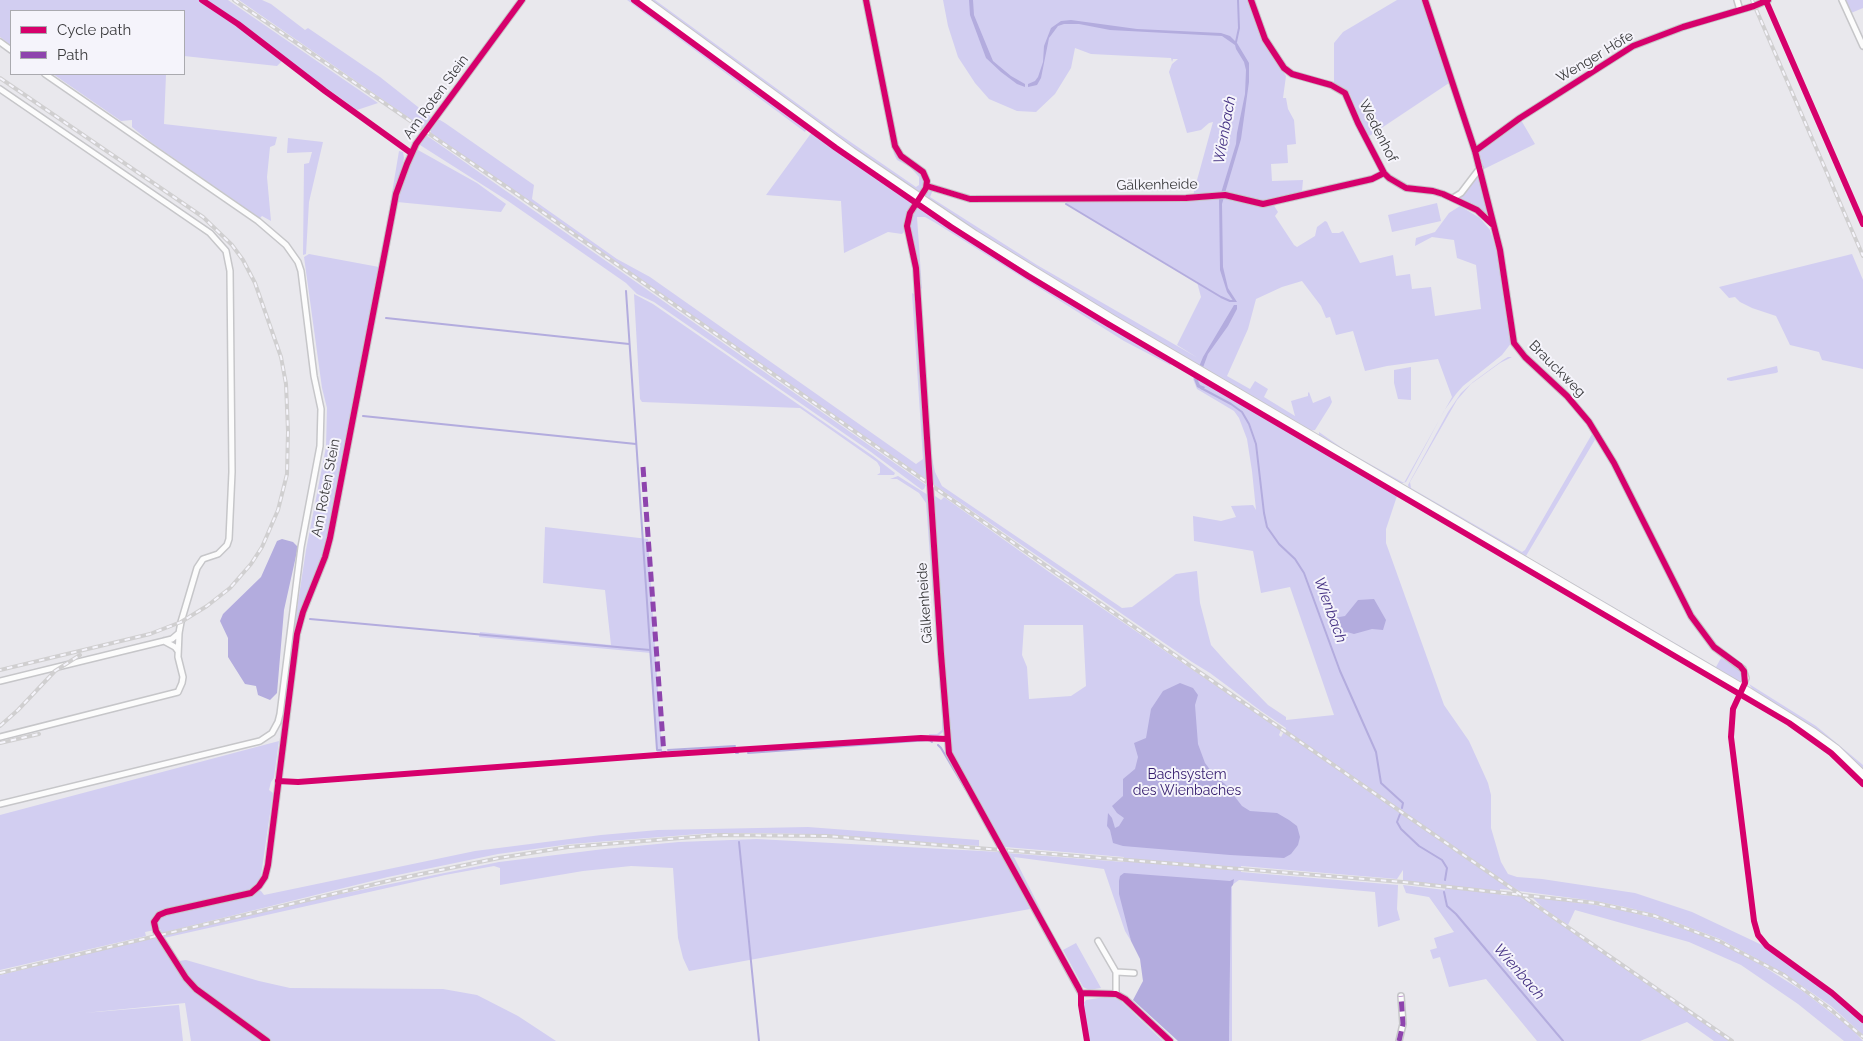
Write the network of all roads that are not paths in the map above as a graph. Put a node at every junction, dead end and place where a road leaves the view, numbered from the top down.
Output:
1 (522, 0) edge
2 (644, 0) edge
3 (866, 0) edge
4 (1251, 0) edge
5 (1425, 0) edge
6 (1737, 0) edge
7 (1768, 0) edge
8 (1842, 0) edge
9 (1740, 10) junction
10 (1863, 46) edge
11 (46, 75) edge
12 (0, 89) edge
13 (1475, 151) junction
14 (1480, 168) junction
15 (1384, 173) junction
16 (927, 186) junction
17 (1453, 198) junction
18 (919, 199) junction
19 (1492, 224) junction
20 (179, 633) junction
21 (164, 641) junction
22 (178, 652) junction
23 (0, 681) edge
24 (1742, 688) junction
25 (0, 737) edge
26 (1863, 775) edge
27 (0, 804) edge
28 (1098, 941) dead end
29 (1116, 972) junction
30 (1134, 973) dead end
31 (1116, 994) junction
32 (1401, 996) dead end
33 (267, 1041) edge
34 (1170, 1041) edge
35 (1399, 1041) edge

1 - 33 street, Am Roten Stein
2 - 18 street
3 - 16 street
4 - 15 street, Wedenhof
5 - 13 street, Brauckweg
6 - 9 street
7 - 9 street, Wenger Höfe
8 - 10 street
9 - 13 street, Wenger Höfe
11 - 27 street
12 - 20 street
13 - 14 street, Brauckweg
14 - 17 street
14 - 19 street, Brauckweg
15 - 16 street, Gälkenheide
15 - 17 street, Wedenhof
16 - 18 street, Gälkenheide
17 - 19 street, Wedenhof
18 - 24 street
18 - 31 street, Gälkenheide
19 - 24 street, Brauckweg
20 - 21 street
20 - 22 street
21 - 22 street
21 - 23 street
22 - 25 street
24 - 26 street
28 - 29 street
29 - 30 street
29 - 31 street
31 - 34 street
32 - 35 street

